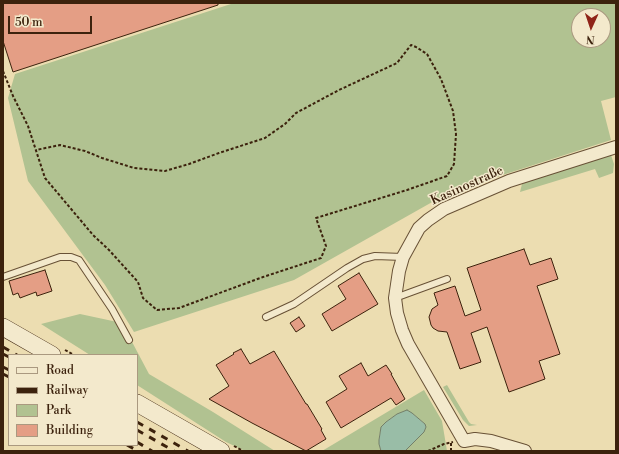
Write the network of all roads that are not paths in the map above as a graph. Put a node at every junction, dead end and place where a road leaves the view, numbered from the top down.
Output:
1 (616, 147) edge
2 (403, 257) junction
3 (3, 277) edge
4 (447, 279) dead end
5 (395, 298) junction
6 (266, 317) dead end
7 (3, 327) edge
8 (129, 340) dead end
9 (50, 354) edge
10 (138, 404) edge
11 (463, 446) edge
12 (221, 451) edge
13 (525, 451) edge

1 - 2 street, Kasinostraße
2 - 5 street, Kasinostraße
2 - 6 lane
3 - 8 lane
4 - 5 lane
5 - 11 street, Kasinostraße
7 - 9 main road
10 - 12 main road
11 - 13 street

